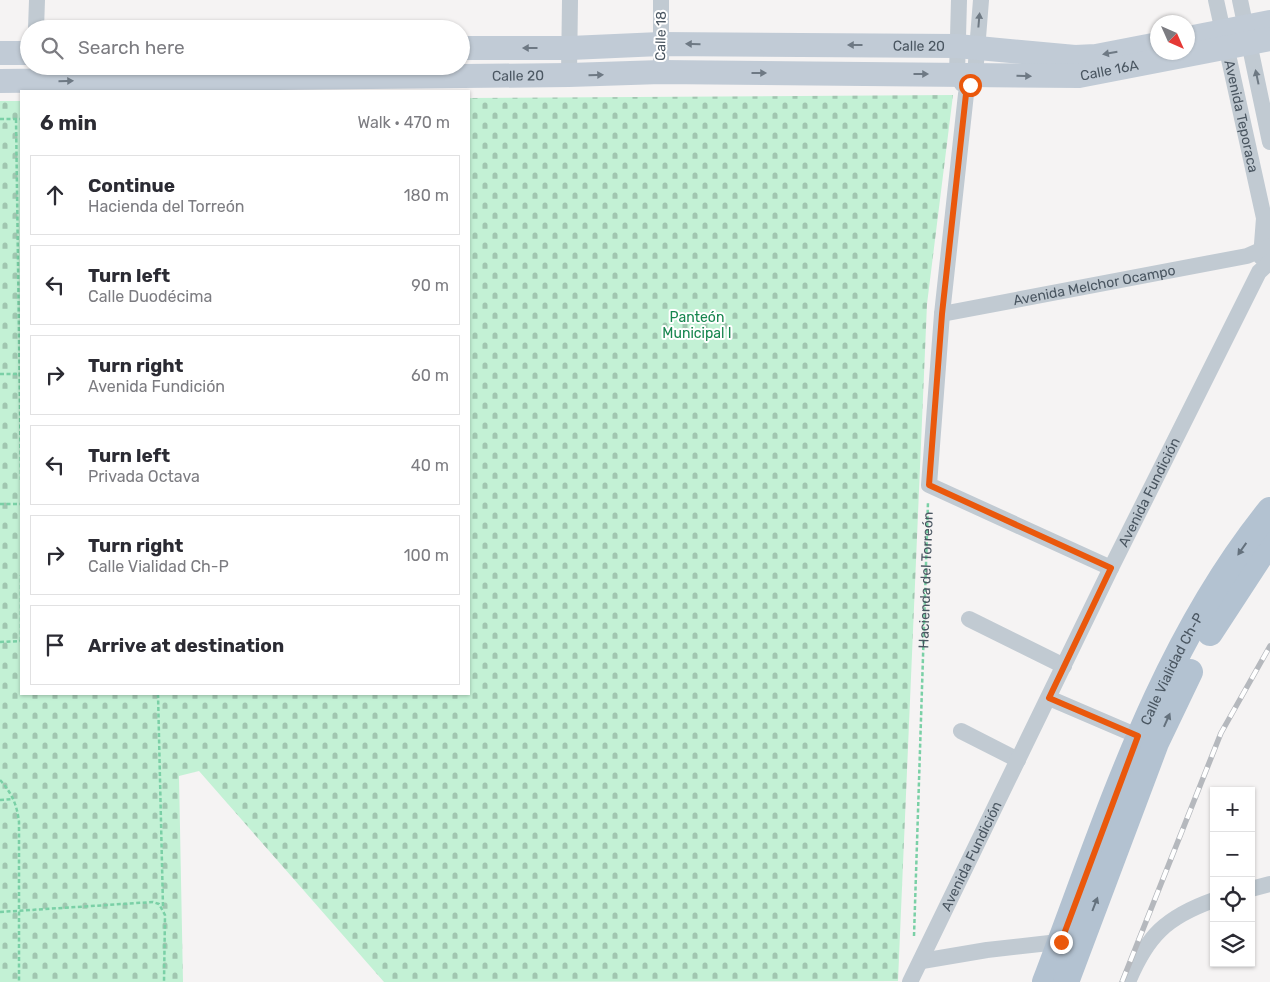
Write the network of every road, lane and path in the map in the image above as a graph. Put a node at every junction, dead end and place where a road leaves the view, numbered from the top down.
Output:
1 (37, 0) edge
2 (570, 0) edge
3 (662, 0) edge
4 (959, 0) edge
5 (981, 0) edge
6 (1216, 0) edge
7 (1240, 0) edge
8 (36, 20) edge
9 (1270, 22) edge
10 (1255, 36) edge
11 (1195, 38) edge
12 (1224, 40) junction
13 (660, 44) junction
14 (799, 45) junction
15 (1150, 46) edge
16 (967, 47) junction
17 (470, 48) edge
18 (570, 48) junction
19 (20, 53) edge
20 (0, 54) edge
21 (661, 72) junction
22 (798, 73) junction
23 (30, 75) edge
24 (470, 75) edge
25 (569, 76) junction
26 (0, 81) edge
27 (966, 81) junction
28 (0, 119) edge
29 (16, 119) junction
30 (20, 119) edge
31 (1270, 142) edge
32 (1263, 258) edge
33 (942, 314) junction
34 (0, 374) edge
35 (20, 374) edge
36 (929, 485) junction
37 (0, 504) edge
38 (20, 504) edge
39 (1270, 510) edge
40 (1270, 541) edge
41 (1111, 568) junction
42 (969, 619) dead end
43 (20, 641) edge
44 (0, 642) edge
45 (1064, 666) junction
46 (158, 695) edge
47 (1049, 698) junction
48 (961, 731) dead end
49 (1147, 739) junction
50 (1018, 760) junction
51 (0, 780) edge
52 (14, 799) junction
53 (0, 800) edge
54 (1270, 884) edge
55 (1255, 888) edge
56 (1210, 902) edge
57 (163, 908) junction
58 (18, 911) junction
59 (0, 912) edge
60 (914, 936) dead end
61 (1071, 941) junction
62 (922, 961) junction
63 (19, 982) edge
64 (164, 982) edge
65 (910, 982) edge
66 (1045, 982) edge
67 (1066, 982) edge
68 (1128, 982) edge

1 - 8 street
2 - 18 street
3 - 13 street, Calle 18
4 - 16 street
16 -> 5 street
6 - 12 street, Avenida Teporaca
7 - 10 street, Avenida Teporaca
9 - 10 main road, Calle 16A
10 - 12 main road, Calle 16A
31 -> 10 street, Avenida Teporaca
11 - 12 main road, Calle 16A
27 -> 12 main road, Calle 16A
12 - 32 street, Avenida Teporaca
14 -> 13 main road, Calle 20
13 - 18 main road, Calle 20
13 - 21 street, Calle 18
16 -> 14 main road, Calle 20
14 - 22 main road
15 -> 16 main road, Calle 16A
16 - 27 street
18 -> 17 main road, Calle 20
18 - 25 street
19 - 20 main road
21 -> 22 main road, Calle 20
25 -> 21 main road, Calle 20
22 -> 27 main road, Calle 20
23 - 26 main road, Calle 20
24 - 25 main road, Calle 20
27 - 33 street
28 - 29 path
29 - 30 path
29 - 35 path
32 - 33 street, Avenida Melchor Ocampo
32 - 41 street, Avenida Fundición
33 - 36 street
34 - 35 path
36 - 41 street
36 - 60 path, Hacienda del Torreón
37 - 38 path
39 -> 49 main road, Calle Vialidad Ch-P
49 -> 40 main road, Calle Vialidad Ch-P
41 - 45 street, Avenida Fundición
42 - 45 street
43 - 44 path
45 - 47 street, Avenida Fundición
46 - 57 path
47 - 49 street
47 - 50 street, Avenida Fundición
48 - 50 street
49 - 61 main road, Calle Vialidad Ch-P
50 - 62 street, Avenida Fundición
51 - 52 path
52 - 53 path
52 - 58 path
54 - 55 street
56 - 68 street
57 - 58 path
57 - 64 path
58 - 59 path
58 - 63 path
61 - 62 street
61 - 66 main road, Calle Vialidad Ch-P
61 - 67 main road, Calle Vialidad Ch-P
62 - 65 street, Avenida Fundición

